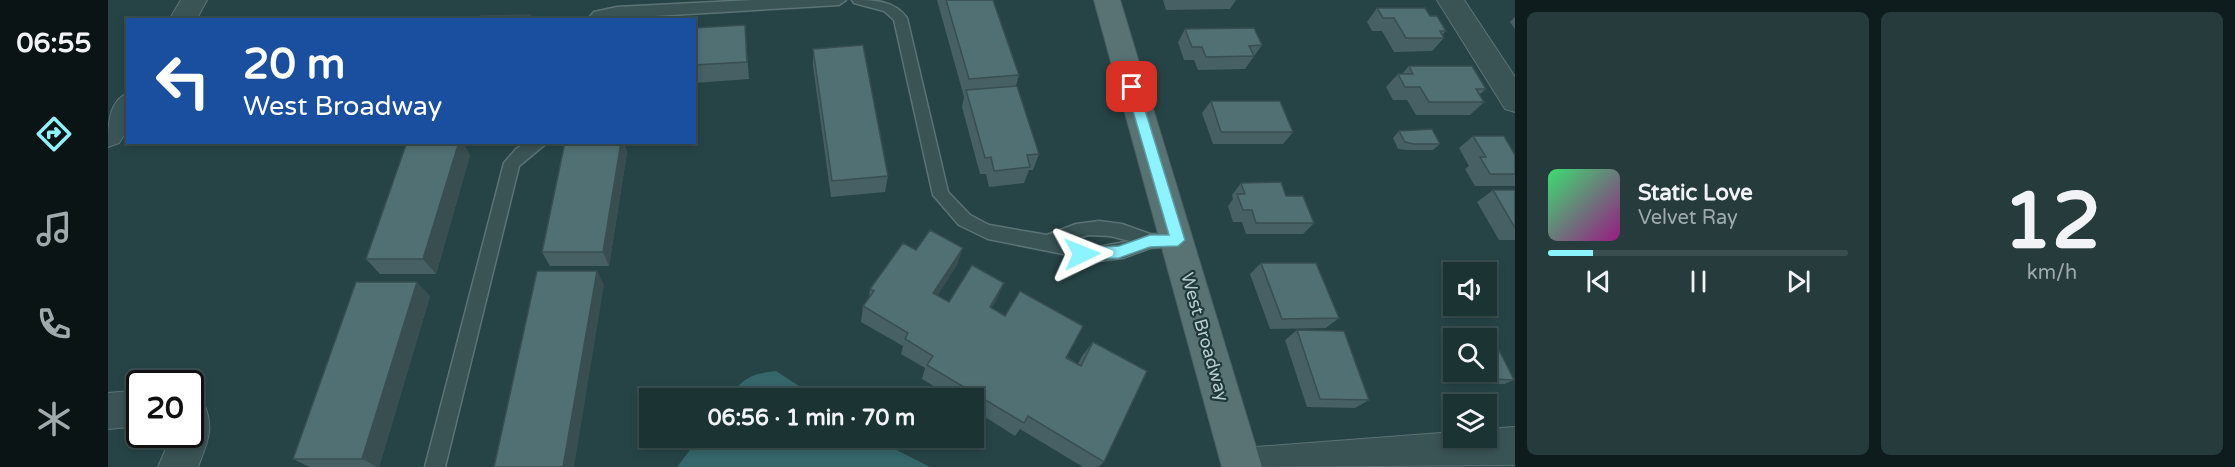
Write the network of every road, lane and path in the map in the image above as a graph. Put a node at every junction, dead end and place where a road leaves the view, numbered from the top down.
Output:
1 (195, 0) edge
2 (839, 0) edge
3 (859, 0) edge
4 (1107, 0) edge
5 (1450, 0) edge
6 (183, 18) edge
7 (596, 18) edge
8 (1515, 101) edge
9 (126, 107) edge
10 (108, 135) edge
11 (537, 144) edge
12 (1164, 241) junction
13 (1048, 242) junction
14 (126, 409) edge
15 (108, 411) edge
16 (1515, 446) edge
17 (186, 448) edge
18 (178, 467) edge
19 (435, 467) edge
20 (1242, 467) edge
21 (1256, 467) edge

1 - 6 street
2 - 7 lane
3 - 13 lane
4 - 12 main road, West Broadway
5 - 8 street
9 - 10 street
11 - 19 lane
12 - 13 lane
12 - 13 lane
12 - 20 main road, West Broadway
14 - 15 street
16 - 21 street
17 - 18 street

